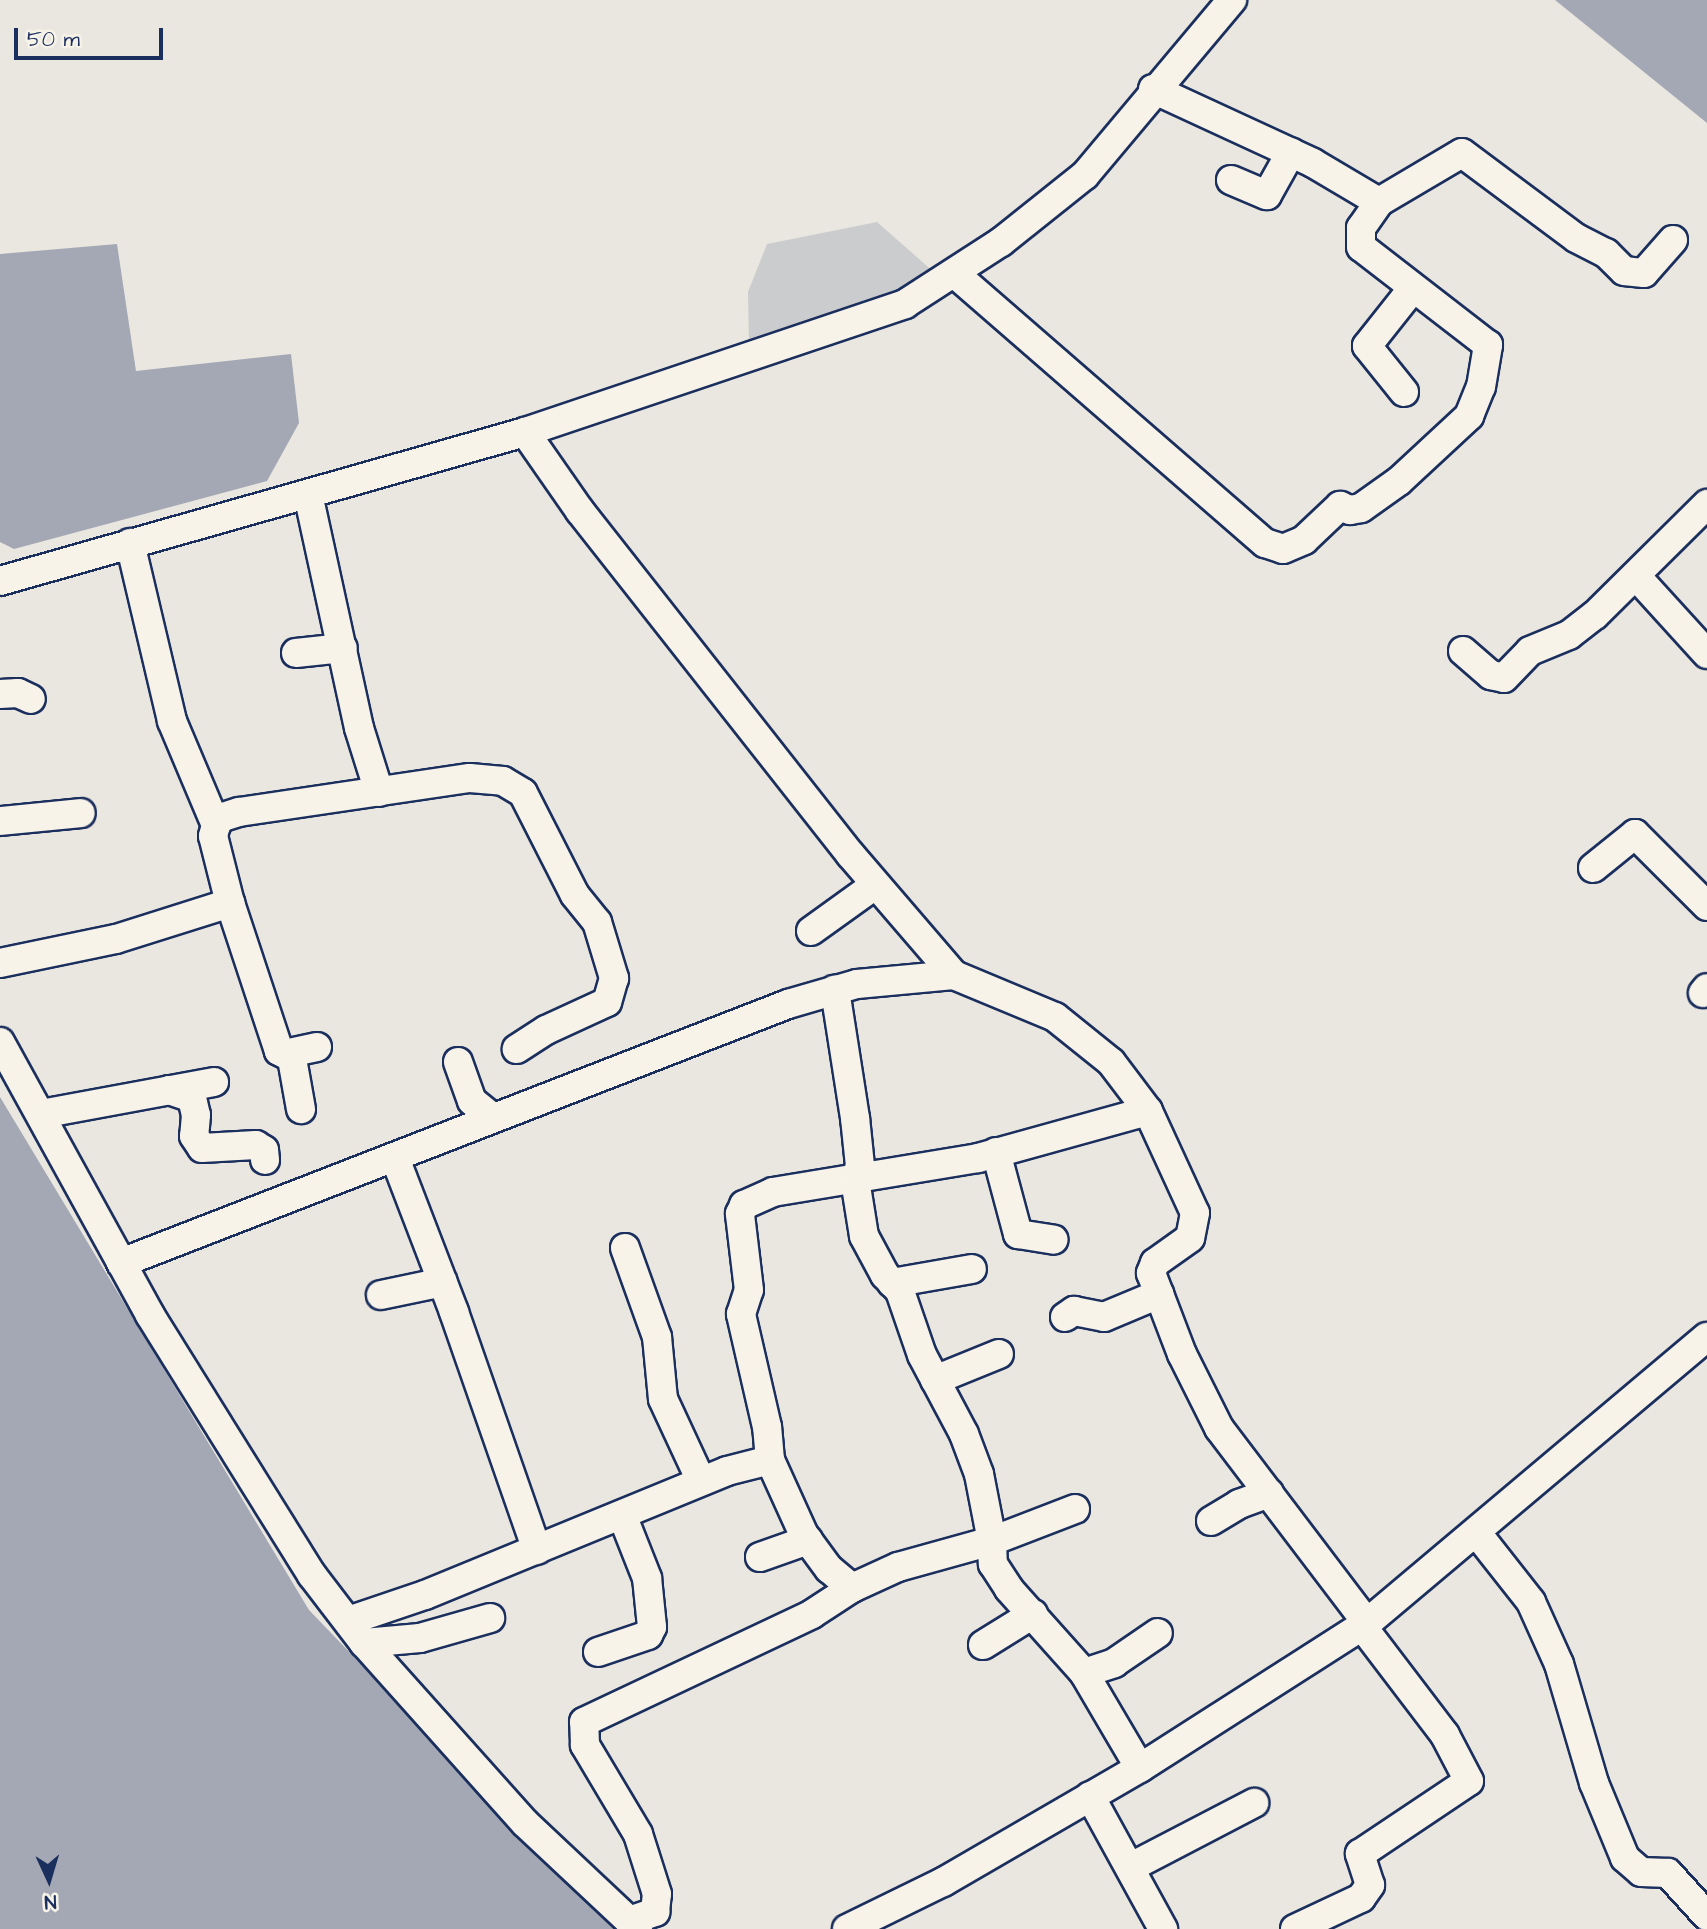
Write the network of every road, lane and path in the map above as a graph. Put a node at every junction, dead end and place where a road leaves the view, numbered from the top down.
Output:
1 (1232, 0) edge
2 (1153, 89) junction
3 (1291, 152) junction
4 (1231, 180) dead end
5 (1379, 202) junction
6 (1673, 240) dead end
7 (954, 273) junction
8 (1413, 288) junction
9 (1404, 392) dead end
10 (525, 432) junction
11 (308, 494) junction
12 (1707, 503) edge
13 (130, 543) junction
14 (1637, 577) junction
15 (0, 581) edge
16 (343, 648) junction
17 (1463, 651) dead end
18 (296, 653) dead end
19 (1707, 654) edge
20 (0, 694) edge
21 (31, 699) dead end
22 (379, 792) junction
23 (81, 813) dead end
24 (0, 821) edge
25 (216, 825) junction
26 (1593, 869) dead end
27 (875, 885) junction
28 (230, 903) junction
29 (1707, 906) edge
30 (811, 931) dead end
31 (0, 963) edge
32 (954, 975) junction
33 (835, 990) junction
34 (0, 1042) edge
35 (517, 1049) dead end
36 (458, 1062) dead end
37 (214, 1082) dead end
38 (169, 1090) junction
39 (301, 1109) dead end
40 (1148, 1111) junction
41 (41, 1114) junction
42 (494, 1118) junction
43 (996, 1152) junction
44 (395, 1158) junction
45 (265, 1160) dead end
46 (855, 1180) junction
47 (1054, 1240) dead end
48 (625, 1248) dead end
49 (121, 1263) junction
50 (972, 1269) dead end
51 (443, 1282) junction
52 (892, 1283) junction
53 (1159, 1294) junction
54 (381, 1295) dead end
55 (1065, 1317) dead end
56 (1707, 1337) edge
57 (999, 1354) dead end
58 (935, 1380) junction
59 (770, 1460) junction
60 (701, 1481) junction
61 (1269, 1493) junction
62 (1075, 1509) dead end
63 (622, 1515) junction
64 (1210, 1521) dead end
65 (1476, 1532) junction
66 (808, 1540) junction
67 (992, 1541) junction
68 (537, 1550) junction
69 (760, 1557) dead end
70 (852, 1588) junction
71 (1033, 1614) junction
72 (490, 1618) dead end
73 (1364, 1624) junction
74 (356, 1632) junction
75 (1158, 1633) dead end
76 (983, 1645) dead end
77 (598, 1652) dead end
78 (1084, 1673) junction
79 (1140, 1768) junction
80 (1090, 1796) junction
81 (1254, 1803) dead end
82 (1131, 1867) junction
83 (1707, 1916) edge
84 (633, 1925) edge
85 (847, 1929) edge
86 (1163, 1929) edge
87 (1295, 1929) edge

1 - 2 street
2 - 3 street
2 - 7 street
3 - 4 street
3 - 5 street
5 - 6 street
5 - 8 street
7 - 8 street
7 - 10 street
8 - 9 street
10 - 11 street
10 - 27 street
11 - 13 street
11 - 16 street
12 - 14 street
13 - 15 street
13 - 25 street
14 - 17 street
14 - 19 street
16 - 18 street
16 - 22 street
20 - 21 street
22 - 25 street
22 - 35 street
23 - 24 street
25 - 28 street
26 - 29 street
27 - 30 street
27 - 32 street
28 - 31 street
28 - 39 street
32 - 33 street
32 - 40 street
33 - 42 street
33 - 46 street
34 - 41 street
36 - 42 street
37 - 38 street
38 - 41 street
38 - 45 street
40 - 43 street
40 - 53 street
41 - 49 street
42 - 44 street
43 - 46 street
43 - 47 street
44 - 49 street
44 - 51 street
46 - 52 street
46 - 59 street
48 - 60 street
49 - 74 street
50 - 52 street
51 - 54 street
51 - 68 street
52 - 58 street
53 - 55 street
53 - 61 street
56 - 65 street
57 - 58 street
58 - 67 street
59 - 60 street
59 - 66 street
60 - 63 street
61 - 64 street
61 - 73 street
62 - 67 street
63 - 68 street
63 - 77 street
65 - 73 street
65 - 83 street
66 - 69 street
66 - 70 street
67 - 70 street
67 - 71 street
68 - 74 street
70 - 84 street
71 - 76 street
71 - 78 street
72 - 74 street
73 - 79 street
73 - 87 street
74 - 84 street
75 - 78 street
78 - 79 street
79 - 80 street
80 - 82 street
80 - 85 street
81 - 82 street
82 - 86 street

